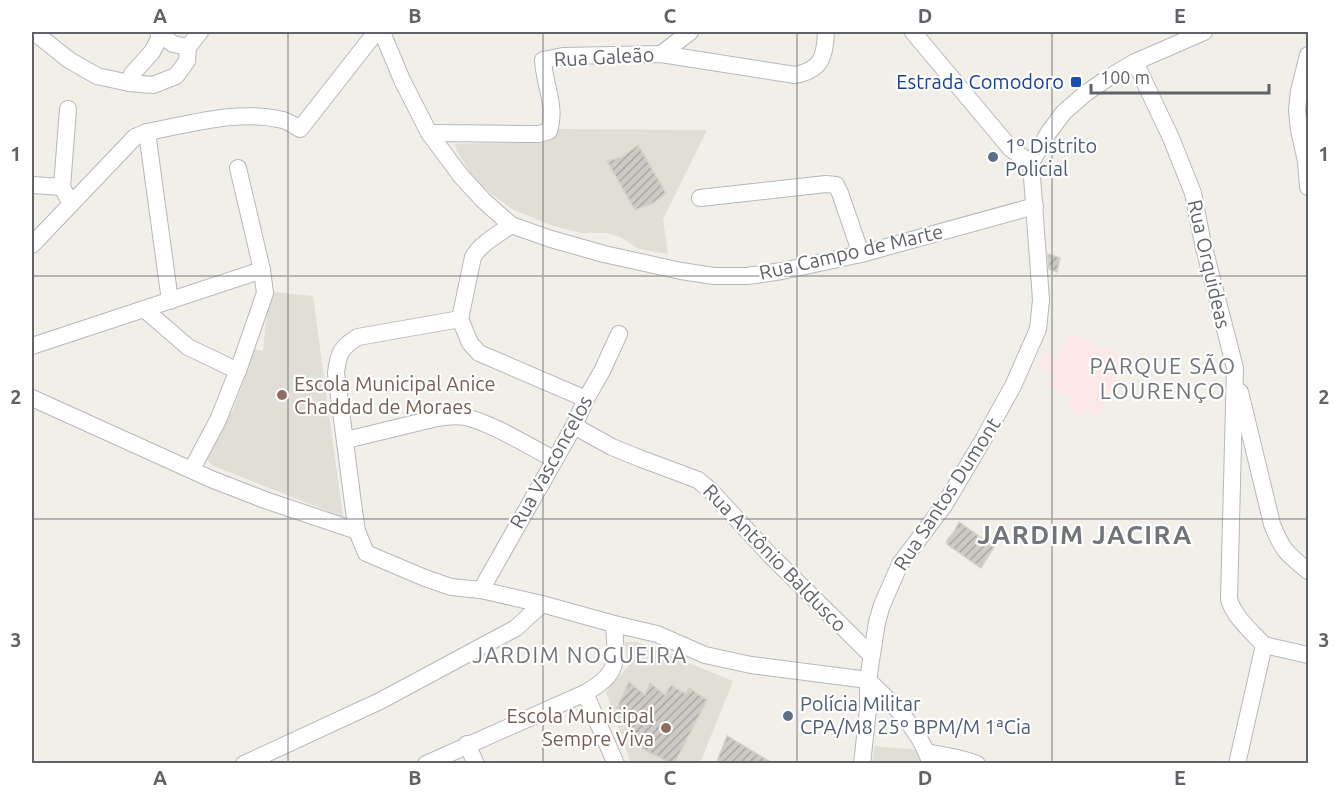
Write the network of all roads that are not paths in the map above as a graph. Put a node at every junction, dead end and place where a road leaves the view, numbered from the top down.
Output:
1 (34, 32) edge
2 (200, 32) edge
3 (376, 32) edge
4 (382, 32) edge
5 (690, 32) edge
6 (826, 32) edge
7 (913, 32) edge
8 (1204, 32) edge
9 (159, 33) edge
10 (188, 48) junction
11 (661, 54) junction
12 (1308, 55) edge
13 (1135, 62) junction
14 (129, 83) junction
15 (68, 109) dead end
16 (147, 132) junction
17 (429, 133) junction
18 (1031, 163) junction
19 (238, 168) dead end
20 (32, 184) edge
21 (63, 187) junction
22 (1308, 187) edge
23 (700, 198) dead end
24 (71, 204) junction
25 (1035, 206) junction
26 (511, 225) junction
27 (32, 245) edge
28 (861, 254) junction
29 (262, 270) junction
30 (170, 301) junction
31 (144, 309) junction
32 (460, 319) junction
33 (618, 334) dead end
34 (32, 346) edge
35 (1234, 368) junction
36 (238, 371) junction
37 (32, 398) edge
38 (586, 399) junction
39 (574, 426) junction
40 (346, 440) junction
41 (554, 459) junction
42 (192, 470) junction
43 (357, 531) junction
44 (1308, 571) edge
45 (481, 590) junction
46 (542, 604) junction
47 (614, 624) junction
48 (1264, 645) junction
49 (871, 655) junction
50 (1308, 655) edge
51 (868, 680) junction
52 (585, 693) junction
53 (468, 744) junction
54 (929, 758) edge
55 (244, 764) edge
56 (426, 764) edge
57 (476, 764) edge
58 (616, 764) edge
59 (862, 764) edge
60 (977, 764) edge
61 (1238, 764) edge

1 - 14 street
2 - 10 street
3 - 16 street
4 - 17 street, Rua Campo de Marte
5 - 11 street
6 - 11 street, Rua Galeão
7 - 18 street
8 - 13 street
9 - 10 street
9 - 14 street
10 - 14 street
11 - 17 street, Rua Galeão
12 - 22 street
13 - 18 street
13 - 35 street, Rua Orquideas
15 - 21 street
16 - 24 street
16 - 30 street
17 - 26 street, Rua Campo de Marte
18 - 25 street, Rua Santos Dumont
19 - 29 street
20 - 21 street
21 - 24 street
23 - 28 street
24 - 27 street
25 - 28 street, Rua Campo de Marte
25 - 49 street, Rua Santos Dumont
26 - 28 street, Rua Campo de Marte
26 - 32 street
29 - 30 street
29 - 36 street
30 - 31 street
31 - 34 street
31 - 36 street
32 - 38 street
32 - 40 street
33 - 38 street, Rua Vasconcelos
35 - 44 street
35 - 48 street, Rua Orquideas
36 - 42 street
37 - 42 street
38 - 39 street, Rua Vasconcelos
39 - 41 street, Rua Vasconcelos
39 - 49 street, Rua Antônio Baldusco
40 - 41 street
40 - 43 street
41 - 45 street, Rua Vasconcelos
42 - 43 street
43 - 45 street
45 - 46 street
46 - 47 street
46 - 55 street
47 - 51 street
47 - 52 street
48 - 50 street
48 - 61 street
49 - 51 street, Rua Santos Dumont
51 - 54 street
51 - 59 street, Rua Santos Dumont
52 - 53 street
52 - 58 street
53 - 56 street
53 - 57 street
54 - 60 street

